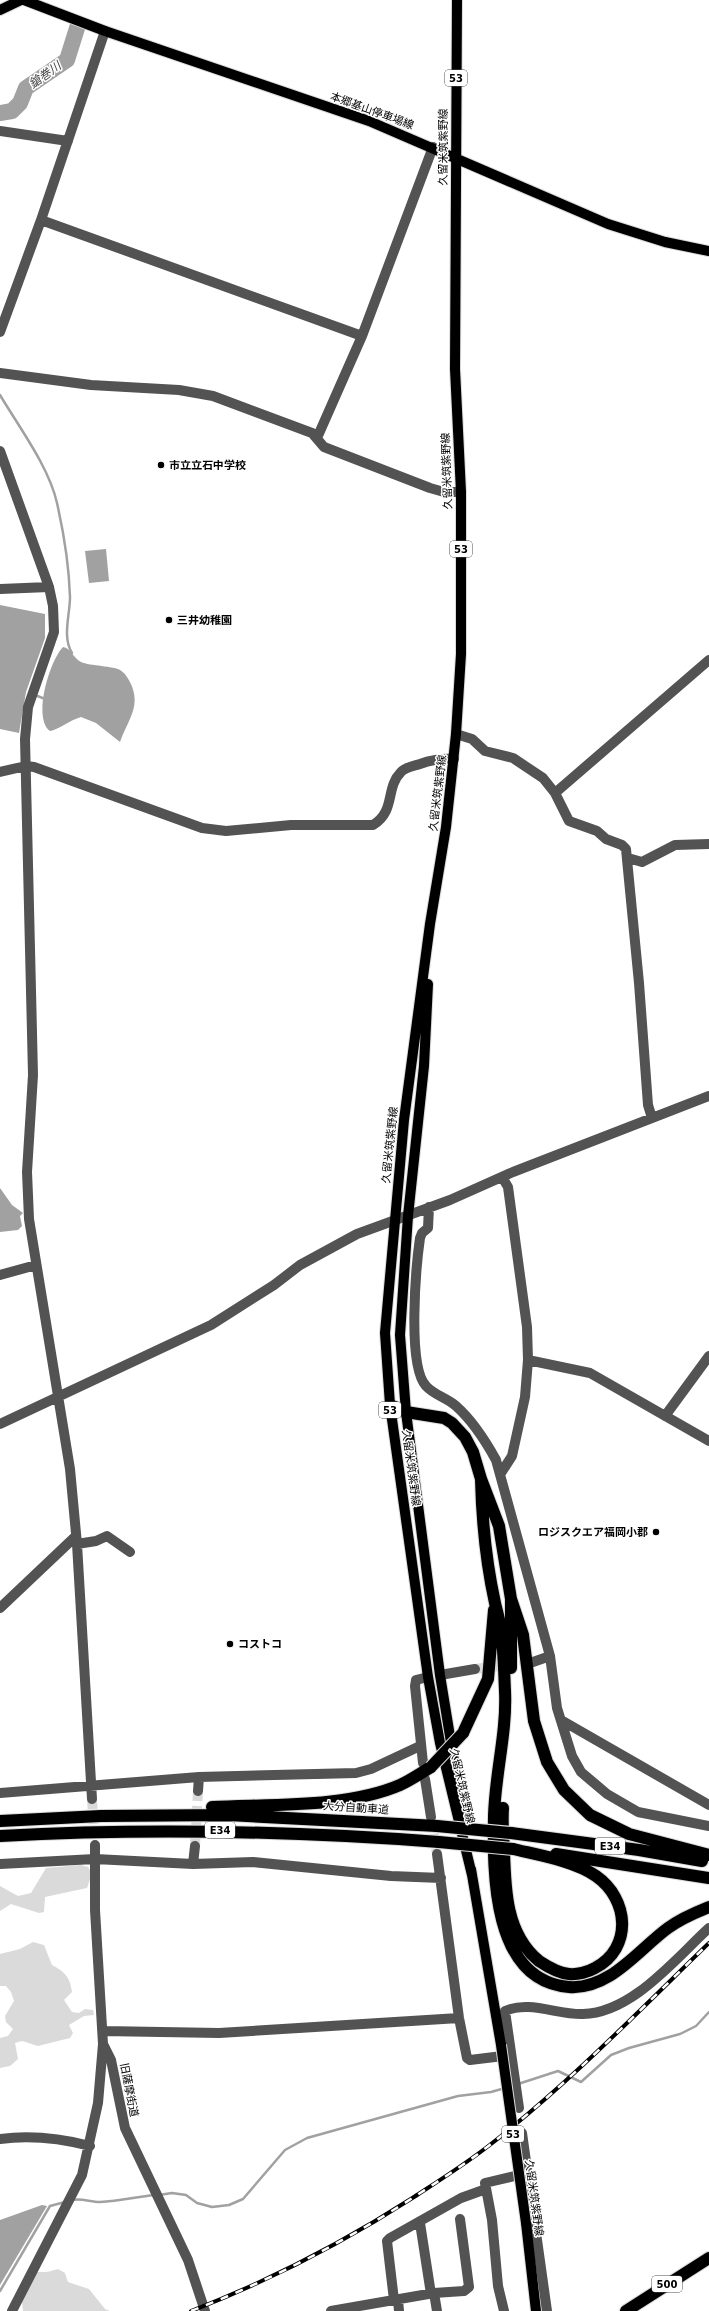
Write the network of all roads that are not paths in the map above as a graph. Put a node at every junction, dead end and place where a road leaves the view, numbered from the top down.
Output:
1 (22, 0) edge
2 (457, 0) edge
3 (0, 10) edge
4 (105, 31) junction
5 (0, 131) edge
6 (68, 141) junction
7 (433, 147) junction
8 (455, 157) junction
9 (41, 220) junction
10 (709, 252) edge
11 (0, 332) edge
12 (362, 336) junction
13 (0, 373) edge
14 (317, 438) junction
15 (0, 451) edge
16 (461, 492) junction
17 (49, 587) junction
18 (0, 589) edge
19 (709, 660) edge
20 (456, 734) junction
21 (454, 758) junction
22 (26, 766) junction
23 (0, 772) edge
24 (555, 793) junction
25 (709, 844) edge
26 (628, 858) junction
27 (428, 940) junction
28 (709, 1096) edge
29 (652, 1118) junction
30 (502, 1178) junction
31 (429, 1207) junction
32 (408, 1216) junction
33 (394, 1220) junction
34 (36, 1265) junction
35 (0, 1276) edge
36 (709, 1356) edge
37 (528, 1360) junction
38 (58, 1397) junction
39 (390, 1405) junction
40 (406, 1412) junction
41 (665, 1416) junction
42 (0, 1424) edge
43 (709, 1441) edge
44 (501, 1473) junction
45 (481, 1479) junction
46 (76, 1540) junction
47 (130, 1552) dead end
48 (511, 1599) junction
49 (495, 1603) junction
50 (0, 1608) edge
51 (550, 1656) junction
52 (533, 1662) tunnel mouth
53 (475, 1669) tunnel mouth
54 (440, 1675) junction
55 (428, 1677) junction
56 (561, 1720) junction
57 (420, 1746) junction
58 (427, 1765) junction
59 (199, 1777) junction
60 (426, 1779) dead end
61 (91, 1787) junction
62 (198, 1791) tunnel mouth
63 (0, 1793) edge
64 (92, 1799) tunnel mouth
65 (709, 1806) edge
66 (101, 1816) junction
67 (0, 1821) edge
68 (434, 1822) junction
69 (709, 1826) edge
70 (0, 1836) edge
71 (95, 1845) tunnel mouth
72 (195, 1846) tunnel mouth
73 (438, 1848) junction
74 (513, 1849) junction
75 (709, 1855) edge
76 (95, 1859) junction
77 (709, 1862) edge
78 (0, 1864) edge
79 (193, 1864) junction
80 (472, 1875) junction
81 (440, 1878) junction
82 (709, 1878) edge
83 (709, 1907) edge
84 (709, 1928) edge
85 (459, 2018) junction
86 (103, 2031) junction
87 (103, 2044) junction
88 (512, 2055) junction
89 (519, 2108) dead end
90 (522, 2133) dead end
91 (0, 2139) edge
92 (90, 2146) junction
93 (527, 2172) junction
94 (486, 2189) junction
95 (460, 2219) dead end
96 (420, 2223) junction
97 (709, 2258) edge
98 (433, 2294) junction
99 (396, 2300) junction
100 (12, 2311) edge
101 (205, 2311) edge
102 (331, 2311) edge
103 (399, 2311) edge
104 (437, 2311) edge
105 (504, 2311) edge
106 (536, 2311) edge
107 (547, 2311) edge
108 (626, 2311) edge

1 - 3 main road, 本郷基山停車場線
1 - 4 main road, 本郷基山停車場線
2 - 8 main road, 久留米筑紫野線 / 53
4 - 6 street
4 - 7 main road, 本郷基山停車場線
5 - 6 street
6 - 9 street
7 - 8 main road, 本郷基山停車場線
7 - 12 street
8 - 10 main road, 本郷基山停車場線
8 - 16 main road, 久留米筑紫野線 / 53
9 - 11 street
9 - 12 street
12 - 14 street
13 - 14 street
14 - 16 street
15 - 17 street
16 - 20 main road, 久留米筑紫野線 / 53
17 - 18 street
17 - 22 street
19 - 24 street
20 - 21 main road, 久留米筑紫野線 / 53
20 - 24 street
21 - 22 street
21 - 27 main road, 久留米筑紫野線 / 53
22 - 23 street
22 - 34 street
24 - 26 street
25 - 26 street
26 - 29 street
27 - 32 main road, 久留米筑紫野線 / 53
27 - 33 main road, 久留米筑紫野線 / 53
28 - 29 street
29 - 30 street
30 - 31 street
30 - 37 street
31 - 32 street
31 - 44 street
32 - 33 street
32 - 40 main road, 久留米筑紫野線 / 53
33 - 38 street
33 - 39 main road, 久留米筑紫野線 / 53
34 - 35 street
34 - 38 street
36 - 41 street
37 - 41 street
37 - 44 street
38 - 42 street
38 - 46 street
39 - 40 highway
39 - 55 main road, 久留米筑紫野線 / 53
40 - 45 highway
40 - 54 main road, 久留米筑紫野線 / 53
41 - 43 street
44 - 51 street
45 - 48 highway
45 - 49 highway
46 - 47 street
46 - 50 street
46 - 61 street
48 - 74 highway
48 - 75 highway
49 - 58 highway, bridge
49 - 83 highway
51 - 52 street
51 - 56 street
53 - 54 street
54 - 80 main road, 久留米筑紫野線 / 53
55 - 57 street
55 - 80 main road, 久留米筑紫野線 / 53
56 - 65 street
56 - 69 street
57 - 58 street
57 - 59 street
58 - 66 highway
59 - 61 street
59 - 62 street
60 - 68 street
61 - 63 street
61 - 64 street
66 - 67 highway, 大分自動車道 / E34
66 - 68 highway, 大分自動車道 / E34
68 - 77 highway, 大分自動車道 / E34, bridge
70 - 73 highway, E34
71 - 76 street, 旧薩摩街道
72 - 79 street
73 - 74 highway, E34, bridge
73 - 81 street
74 - 82 highway, E34
76 - 78 street
76 - 79 street
76 - 86 street, 旧薩摩街道
79 - 81 street
80 - 106 main road, 久留米筑紫野線 / 53, bridge
81 - 85 street
84 - 88 street
85 - 86 street
85 - 88 street
86 - 87 street, 旧薩摩街道
87 - 92 street
87 - 101 street, 旧薩摩街道
88 - 89 street
90 - 93 street
91 - 92 street
92 - 100 street
93 - 94 street
93 - 107 street
94 - 96 street
94 - 105 street
95 - 98 street
96 - 98 street
96 - 99 street
97 - 108 highway, 500
98 - 99 street
98 - 104 street
99 - 102 street
99 - 103 street

